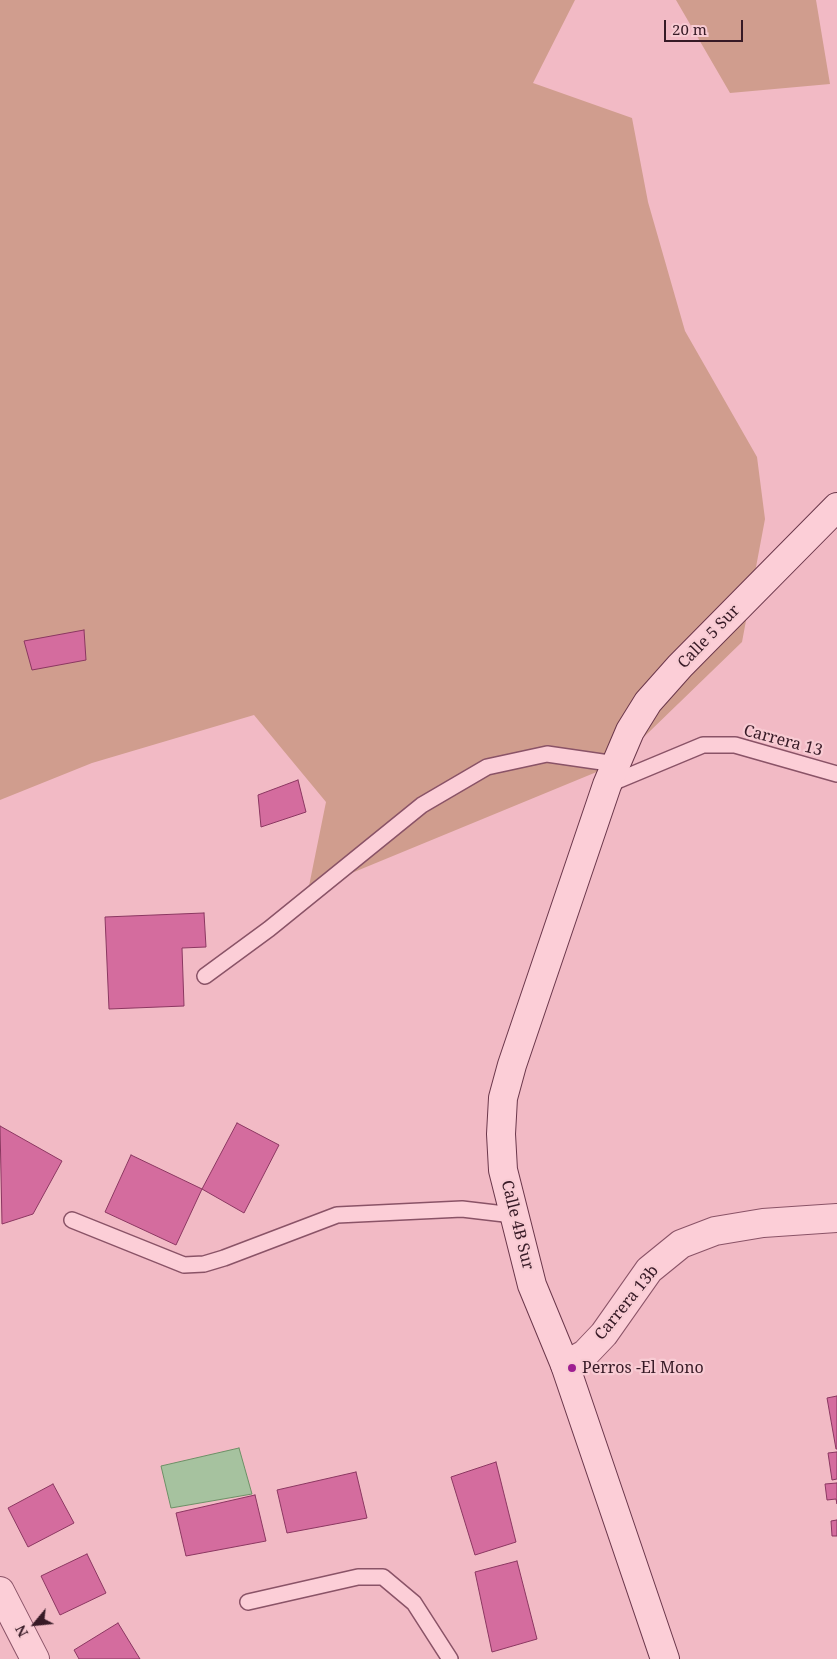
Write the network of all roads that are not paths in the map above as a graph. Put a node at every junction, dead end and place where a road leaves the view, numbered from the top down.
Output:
1 (837, 507) edge
2 (611, 774) junction
3 (837, 774) edge
4 (205, 976) dead end
5 (513, 1215) junction
6 (837, 1218) edge
7 (72, 1220) dead end
8 (565, 1366) junction
9 (0, 1592) edge
10 (248, 1602) dead end
11 (35, 1659) edge
12 (450, 1659) edge
13 (665, 1659) edge

1 - 2 street, Calle 5 Sur
2 - 3 lane, Carrera 13
2 - 4 lane
2 - 5 street, Calle 4B Sur
5 - 7 lane
5 - 8 street, Calle 4B Sur
6 - 8 street, Carrera 13b
8 - 13 street, Calle 4B Sur
9 - 11 street
10 - 12 lane

